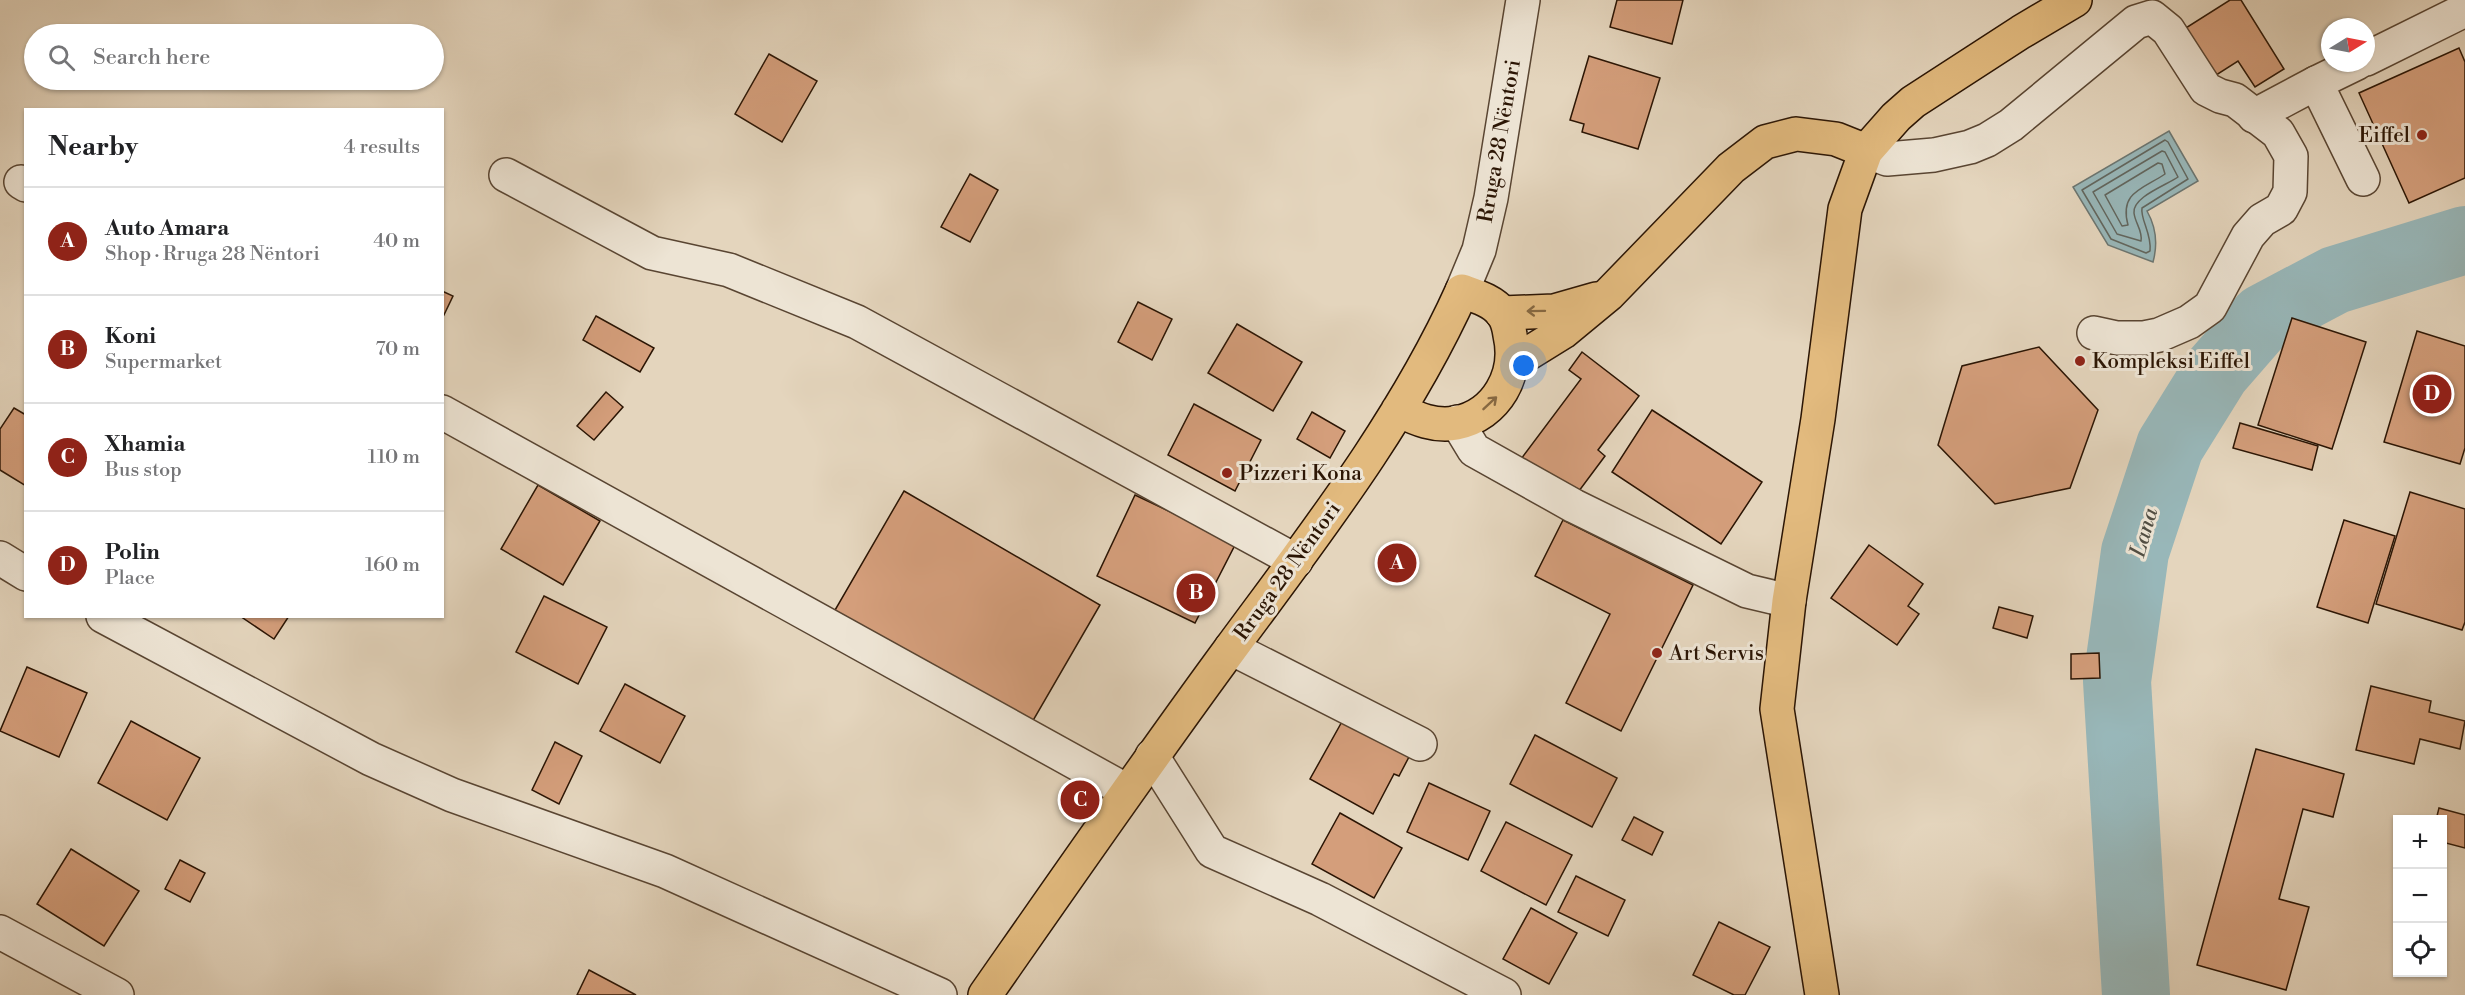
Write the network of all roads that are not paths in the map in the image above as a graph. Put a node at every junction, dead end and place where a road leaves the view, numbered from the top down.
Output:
1 (1523, 0) edge
2 (2075, 0) edge
3 (2465, 10) edge
4 (2375, 54) edge
5 (2339, 72) edge
6 (2316, 83) junction
7 (2254, 116) junction
8 (1866, 151) junction
9 (506, 174) dead end
10 (2363, 179) dead end
11 (1462, 291) junction
12 (1609, 294) junction
13 (1502, 313) junction
14 (2094, 333) dead end
15 (1513, 363) junction
16 (1398, 410) junction
17 (444, 413) edge
18 (1457, 422) junction
19 (0, 558) edge
20 (1296, 561) junction
21 (24, 573) edge
22 (1789, 601) junction
23 (107, 618) edge
24 (1231, 648) junction
25 (1420, 744) dead end
26 (1152, 756) junction
27 (1127, 791) junction
28 (0, 932) edge
29 (117, 995) edge
30 (940, 995) edge
31 (985, 995) edge
32 (1504, 995) edge
33 (1822, 995) edge

1 - 11 street, Rruga 28 Nëntori
2 - 8 main road
3 - 4 street
5 - 6 street
6 - 7 street
6 - 10 street
7 - 8 street
7 - 14 street
8 - 12 main road
8 - 22 main road
9 - 20 street
11 - 13 main road
11 - 16 main road, Rruga 28 Nëntori
12 -> 13 main road
12 - 15 main road
13 - 15 main road
18 -> 15 main road
16 - 18 main road
16 - 20 main road, Rruga 28 Nëntori
17 - 27 street
18 - 22 street
19 - 21 street
20 - 24 main road, Rruga 28 Nëntori
22 - 33 main road
23 - 30 street
24 - 25 street
24 - 26 main road, Rruga 28 Nëntori
26 - 27 main road, Rruga 28 Nëntori
26 - 32 street
27 - 31 main road, Rruga 28 Nëntori
28 - 29 street

